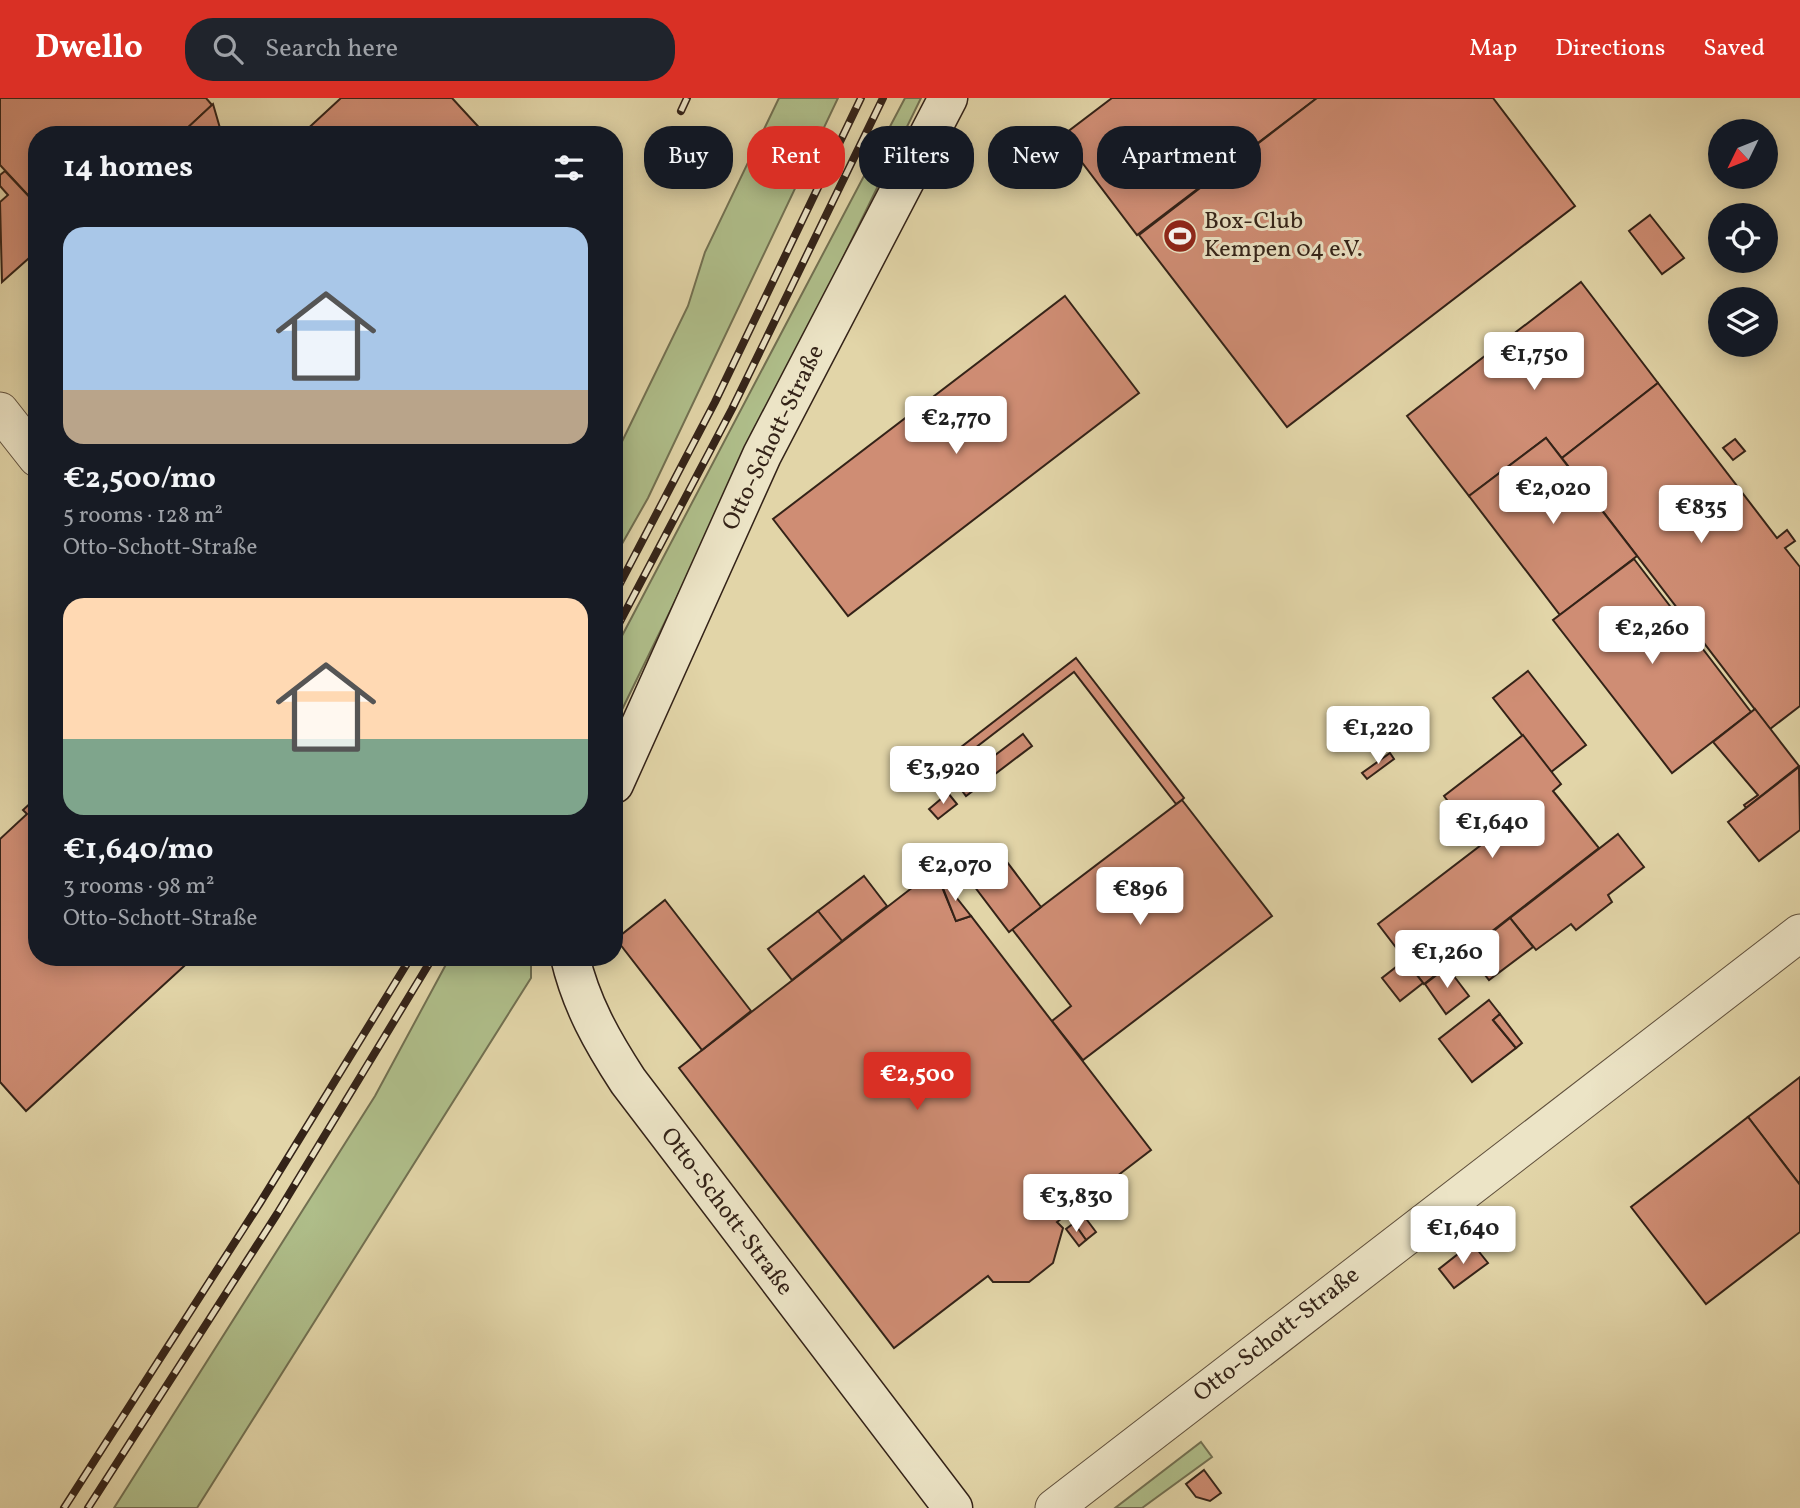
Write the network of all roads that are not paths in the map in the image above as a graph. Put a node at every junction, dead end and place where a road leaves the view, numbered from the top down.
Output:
1 (948, 98) edge
2 (0, 411) edge
3 (28, 447) edge
4 (623, 764) edge
5 (1800, 933) edge
6 (572, 966) edge
7 (953, 1508) edge
8 (1054, 1508) edge

1 - 4 street, Otto-Schott-Straße
2 - 3 street
5 - 8 street, Otto-Schott-Straße
6 - 7 street, Otto-Schott-Straße

